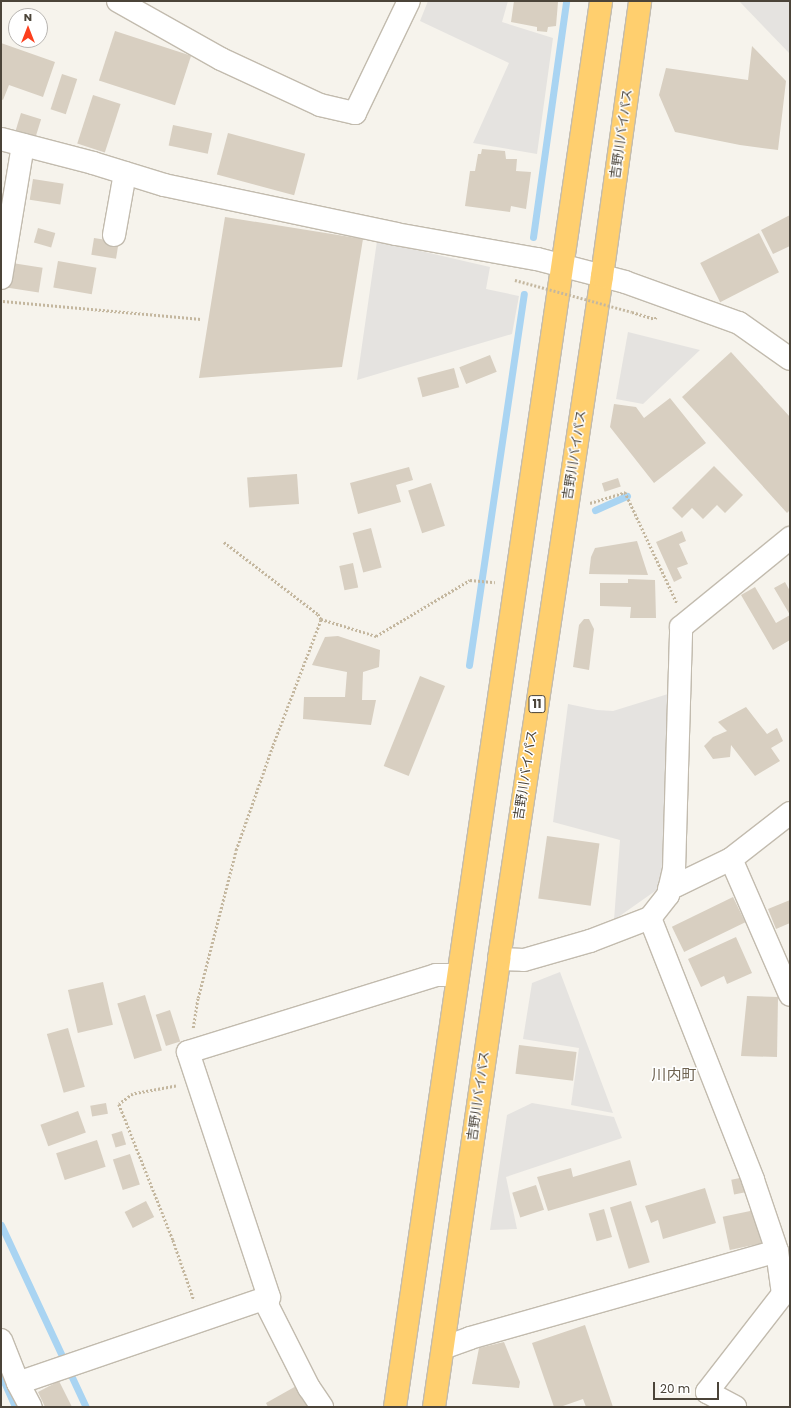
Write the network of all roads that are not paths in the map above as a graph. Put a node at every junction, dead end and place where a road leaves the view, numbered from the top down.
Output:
1 (118, 1) edge
2 (409, 1) edge
3 (600, 1) edge
4 (640, 1) edge
5 (1, 139) edge
6 (23, 145) junction
7 (125, 173) junction
8 (114, 235) dead end
9 (563, 266) junction
10 (602, 276) junction
11 (1, 278) edge
12 (790, 359) edge
13 (790, 538) edge
14 (790, 813) edge
15 (731, 859) junction
16 (669, 889) junction
17 (650, 918) junction
18 (498, 959) junction
19 (458, 975) junction
20 (790, 995) edge
21 (777, 1251) junction
22 (269, 1297) junction
23 (1, 1340) edge
24 (443, 1348) junction
25 (18, 1383) junction
26 (702, 1400) edge
27 (31, 1407) edge
28 (322, 1407) edge
29 (394, 1407) edge
30 (434, 1407) edge
31 (735, 1407) edge

1 - 2 street
3 - 9 highway
4 - 10 highway, 吉野川バイパス / 11
5 - 6 street
6 - 7 street
6 - 11 street
7 - 8 street
7 - 9 street
9 - 10 street
9 - 19 highway
10 - 12 street
10 - 18 highway, 吉野川バイパス / 11
13 - 16 street
14 - 15 street
15 - 16 street
15 - 20 street
16 - 17 street
17 - 18 street
17 - 21 street
18 - 24 highway, 吉野川バイパス / 11
19 - 22 street
19 - 29 highway
21 - 24 street
21 - 26 street
22 - 25 street
22 - 28 street
23 - 25 street
24 - 30 highway, 吉野川バイパス / 11
25 - 27 street
26 - 31 street

